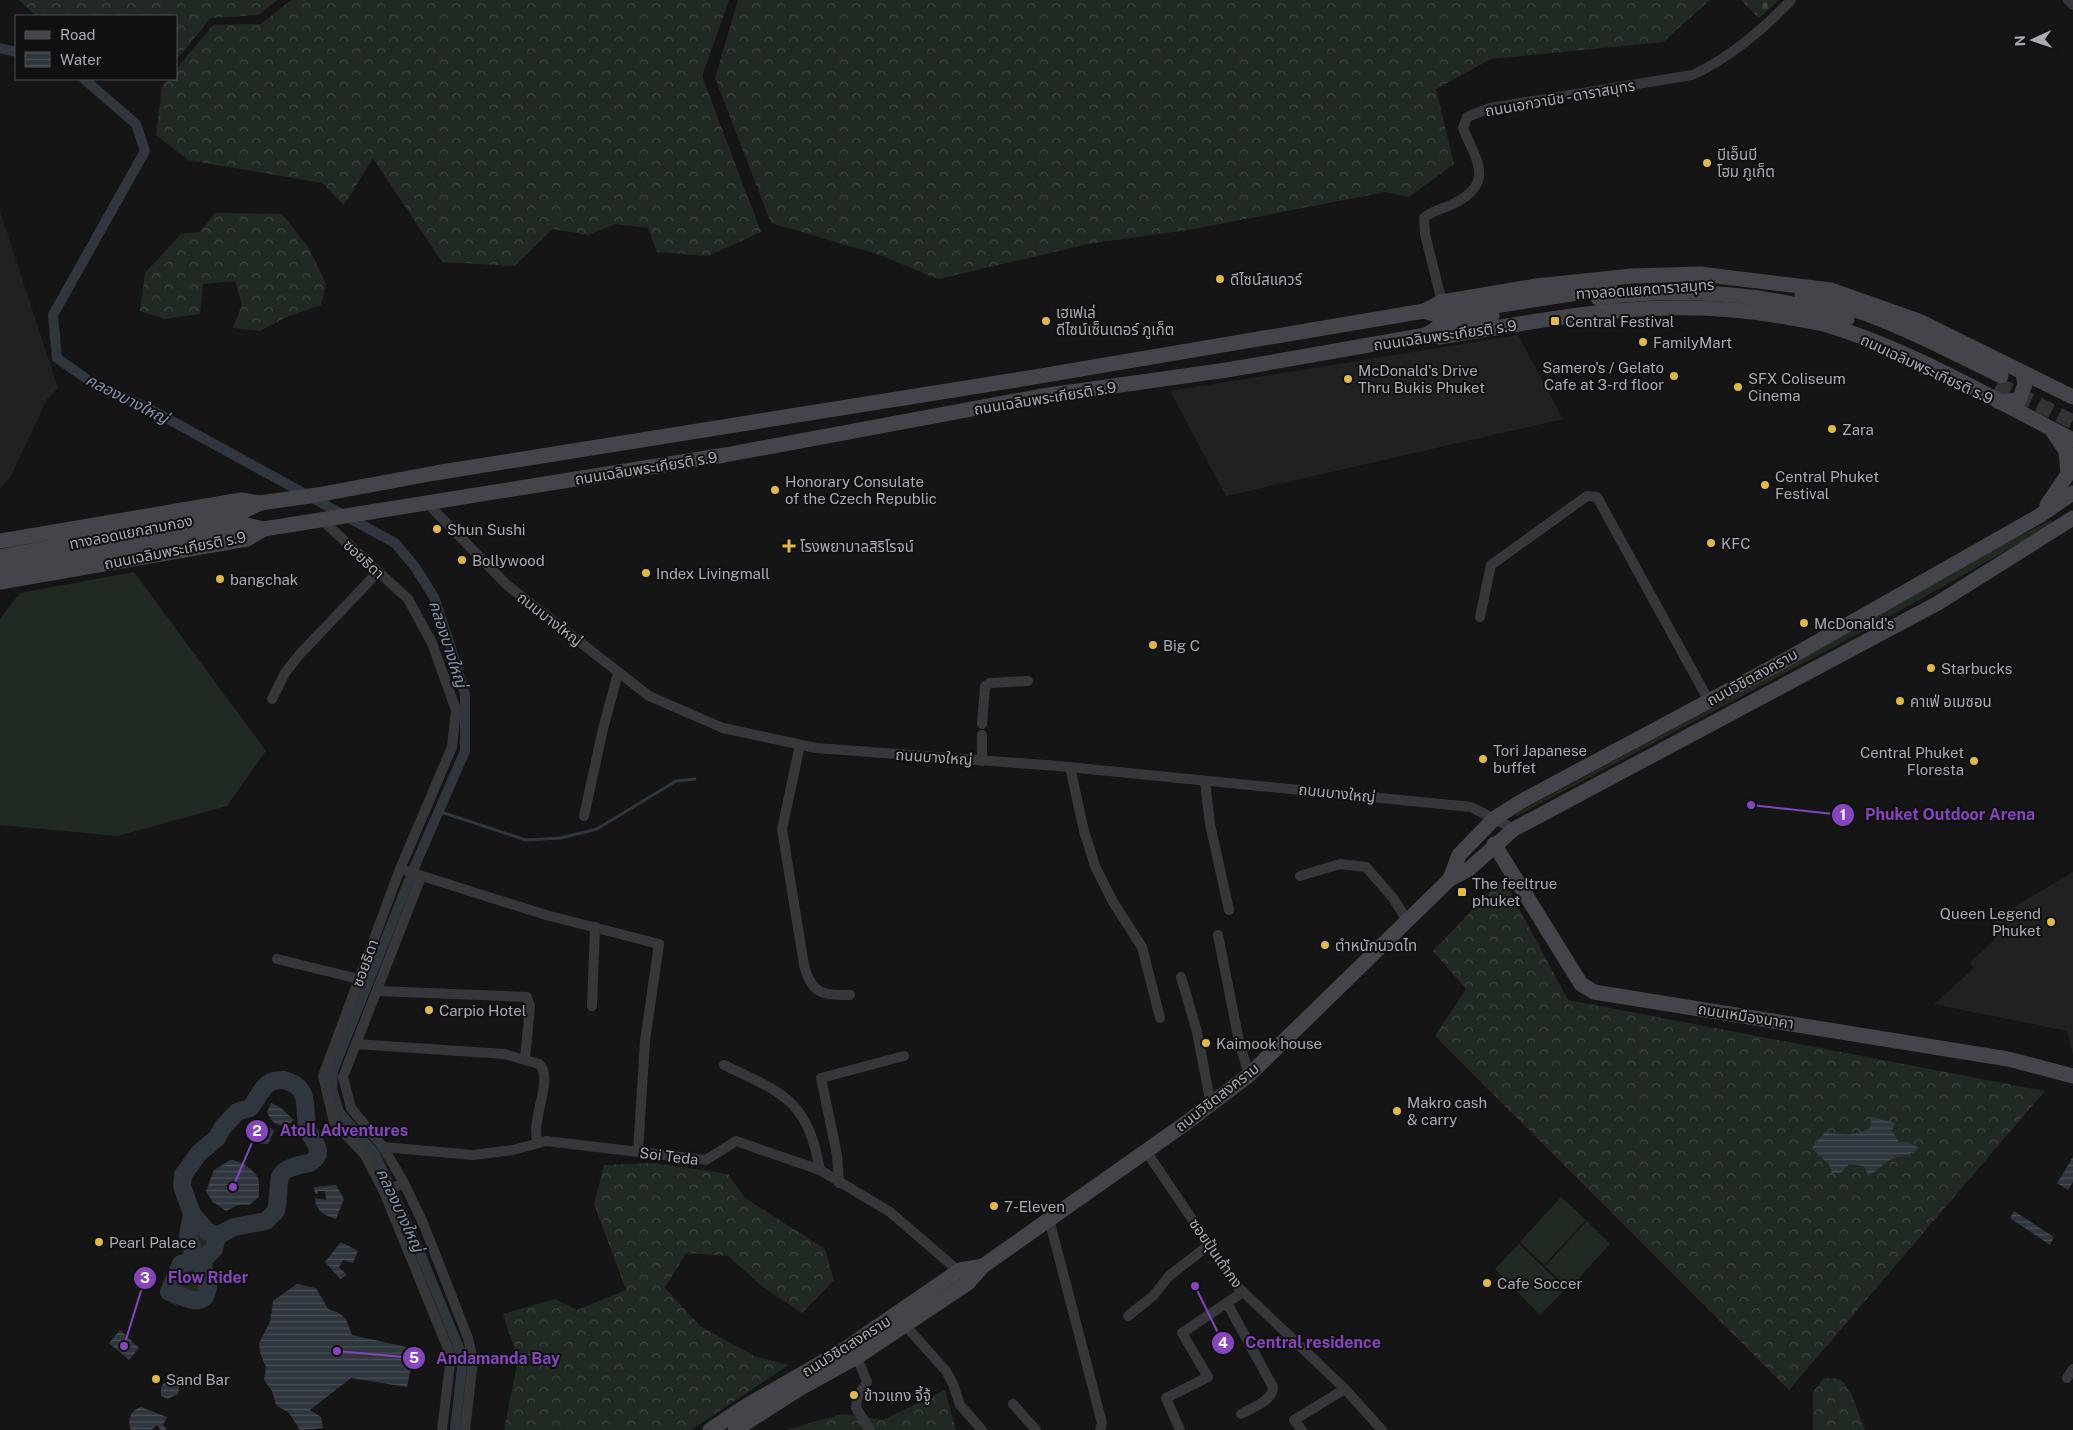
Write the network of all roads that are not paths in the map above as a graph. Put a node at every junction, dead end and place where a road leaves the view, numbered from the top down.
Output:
1 (1791, 0) edge
2 (2068, 0) edge
3 (2073, 5) edge
4 (1442, 302) junction
5 (1424, 311) junction
6 (1426, 335) junction
7 (2022, 374) junction
8 (2073, 397) edge
9 (1999, 402) junction
10 (2024, 414) junction
11 (2073, 440) edge
12 (2073, 493) edge
13 (260, 503) junction
14 (2058, 503) junction
15 (428, 504) junction
16 (2039, 516) junction
17 (2072, 519) edge
18 (322, 520) junction
19 (264, 529) junction
20 (0, 542) edge
21 (0, 557) edge
22 (0, 568) edge
23 (378, 572) junction
24 (0, 582) edge
25 (1480, 617) dead end
26 (618, 673) junction
27 (1028, 680) dead end
28 (272, 699) dead end
29 (1709, 701) junction
30 (800, 745) junction
31 (982, 761) junction
32 (1070, 767) junction
33 (1205, 780) junction
34 (584, 816) dead end
35 (1495, 818) junction
36 (1514, 828) junction
37 (1494, 844) junction
38 (400, 869) junction
39 (1300, 876) dead end
40 (421, 877) junction
41 (1450, 878) junction
42 (1229, 910) dead end
43 (1407, 920) junction
44 (595, 927) junction
45 (1218, 935) dead end
46 (277, 959) dead end
47 (1181, 977) dead end
48 (359, 979) junction
49 (377, 991) junction
50 (850, 995) dead end
51 (592, 1006) dead end
52 (1160, 1018) dead end
53 (356, 1044) junction
54 (904, 1056) dead end
55 (525, 1059) junction
56 (724, 1065) dead end
57 (1249, 1075) junction
58 (2073, 1076) edge
59 (1211, 1105) junction
60 (538, 1143) junction
61 (383, 1147) junction
62 (1146, 1151) junction
63 (638, 1152) junction
64 (820, 1170) junction
65 (404, 1183) junction
66 (839, 1183) junction
67 (384, 1192) junction
68 (1049, 1219) junction
69 (1209, 1245) junction
70 (964, 1277) junction
71 (1243, 1292) junction
72 (1227, 1303) junction
73 (1128, 1316) dead end
74 (905, 1325) junction
75 (857, 1357) junction
76 (2073, 1369) edge
77 (2067, 1378) dead end
78 (1345, 1389) junction
79 (1013, 1404) dead end
80 (1241, 1414) dead end
81 (442, 1430) edge
82 (465, 1430) edge
83 (710, 1430) edge
84 (735, 1430) edge
85 (870, 1430) edge
86 (982, 1430) edge
87 (1036, 1430) edge
88 (1100, 1430) edge
89 (1180, 1430) edge
90 (1302, 1430) edge
91 (1382, 1430) edge

1 - 4 street, ถนนเอกวานิช - ดาราสมุทร
2 - 3 street
4 - 5 main road, ถนนเฉลิมพระเกียรติ ร.9
4 - 7 main road, ถนนเฉลิมพระเกียรติ ร.9
5 - 6 main road, ทางลอดแยกดาราสมุทร
5 - 13 main road, ถนนเฉลิมพระเกียรติ ร.9
6 - 9 main road, ถนนเฉลิมพระเกียรติ ร.9
6 - 15 main road, ถนนเฉลิมพระเกียรติ ร.9
7 - 8 main road, ถนนเฉลิมพระเกียรติ ร.9
7 - 9 main road
9 - 10 main road, ถนนเฉลิมพระเกียรติ ร.9
10 - 11 main road, ถนนเฉลิมพระเกียรติ ร.9
10 - 16 main road
12 - 14 main road, ถนนวิชิตสงคราม
13 - 20 main road, ถนนเฉลิมพระเกียรติ ร.9
13 - 21 main road, ทางลอดแยกสามกอง
14 - 16 main road, ถนนวิชิตสงคราม
14 - 17 main road
15 - 18 main road, ถนนเฉลิมพระเกียรติ ร.9
15 - 26 street, ถนนบางใหญ่
16 - 29 main road, ถนนวิชิตสงคราม
17 - 36 main road, ถนนวิชิตสงคราม
18 - 19 main road, ถนนเฉลิมพระเกียรติ ร.9
18 - 23 street, ซอยธิดา
19 - 22 main road, ทางลอดแยกสามกอง
19 - 24 main road, ถนนเฉลิมพระเกียรติ ร.9
23 - 28 street
23 - 38 street, ซอยธิดา
25 - 29 street
26 - 30 street, ถนนบางใหญ่
26 - 34 street
27 - 31 street
29 - 35 main road, ถนนวิชิตสงคราม
30 - 31 street, ถนนบางใหญ่
30 - 50 street
31 - 32 street, ถนนบางใหญ่
32 - 33 street, ถนนบางใหญ่
32 - 52 street
33 - 35 street, ถนนบางใหญ่
33 - 42 street
35 - 36 street, ถนนบางใหญ่
35 - 41 main road, ถนนวิชิตสงคราม
36 - 37 main road, ถนนวิชิตสงคราม
37 - 41 main road, ถนนวิชิตสงคราม
37 - 58 main road, ถนนเหมืองนาคา
38 - 40 street
38 - 48 street, ซอยธิดา
39 - 43 street
40 - 44 street
40 - 49 street
41 - 43 main road, ถนนวิชิตสงคราม
43 - 57 main road, ถนนวิชิตสงคราม
44 - 51 street
44 - 63 street
45 - 57 street
46 - 48 street
47 - 59 street
48 - 67 street, ซอยธิดา
49 - 53 street
49 - 55 street
53 - 55 street
53 - 61 street
54 - 66 street
55 - 60 street
56 - 64 street
57 - 59 main road, ถนนวิชิตสงคราม
59 - 62 main road, ถนนวิชิตสงคราม
60 - 61 street, Soi Teda
60 - 63 street, Soi Teda
61 - 65 street
62 - 68 main road, ถนนวิชิตสงคราม
62 - 69 street, ซอยปุ้นเถ้ากง
63 - 64 street, Soi Teda
64 - 66 street, Soi Teda
65 - 67 street
65 - 82 street
66 - 70 street, Soi Teda
67 - 81 street, ซอยธิดา
68 - 70 main road, ถนนวิชิตสงคราม
68 - 88 street
69 - 71 street, ซอยปุ้นเถ้ากง
69 - 73 street
70 - 74 main road, ถนนวิชิตสงคราม
70 - 83 main road, ถนนวิชิตสงคราม
71 - 72 street
71 - 78 street, ซอยปุ้นเถ้ากง
72 - 80 street
72 - 89 street
74 - 75 main road, ถนนวิชิตสงคราม
74 - 86 street
75 - 84 main road, ถนนวิชิตสงคราม
75 - 85 street
76 - 77 street
78 - 90 street
78 - 91 street, ซอยปุ้นเถ้ากง
79 - 87 street

